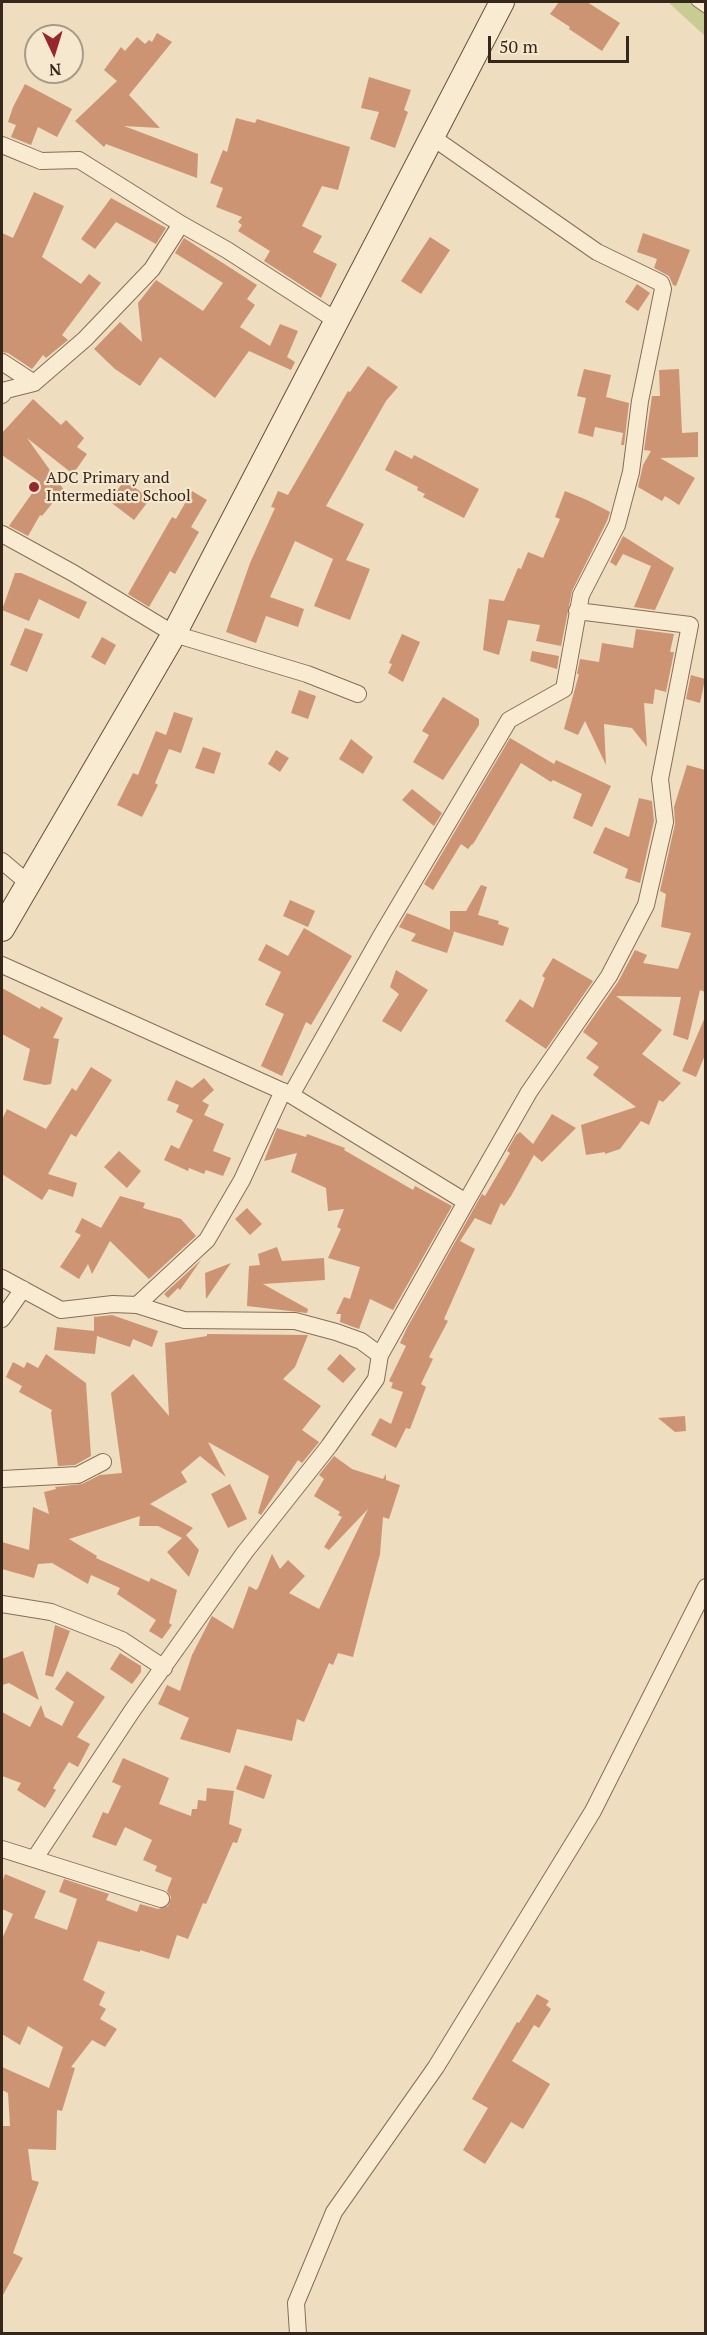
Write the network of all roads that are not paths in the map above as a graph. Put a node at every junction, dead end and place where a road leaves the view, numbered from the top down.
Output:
1 (502, 2) edge
2 (696, 2) edge
3 (705, 9) edge
4 (432, 137) junction
5 (2, 145) edge
6 (181, 225) junction
7 (337, 321) junction
8 (2, 362) edge
9 (34, 383) junction
10 (2, 395) edge
11 (2, 534) edge
12 (577, 611) junction
13 (174, 634) junction
14 (358, 694) dead end
15 (2, 861) edge
16 (28, 884) junction
17 (2, 929) edge
18 (2, 966) edge
19 (287, 1093) junction
20 (466, 1202) junction
21 (2, 1278) edge
22 (23, 1289) junction
23 (137, 1305) junction
24 (2, 1319) edge
25 (380, 1355) junction
26 (103, 1462) dead end
27 (2, 1479) edge
28 (705, 1587) edge
29 (2, 1604) edge
30 (164, 1668) junction
31 (2, 1850) edge
32 (35, 1858) junction
33 (161, 1899) dead end
34 (298, 2334) edge

1 - 4 main road
2 - 3 lane
4 - 7 main road
4 - 12 street
5 - 6 street
6 - 7 street
6 - 9 street
7 - 13 main road
8 - 9 street
9 - 10 street
11 - 13 street
12 - 19 street
12 - 20 street
13 - 14 street
13 - 16 main road
15 - 16 street
16 - 17 main road
18 - 19 street
19 - 20 street
19 - 23 street
20 - 25 street
21 - 22 street
22 - 23 street
22 - 24 street
23 - 25 street
25 - 30 street
26 - 27 street
28 - 34 street
29 - 30 street
30 - 32 street
31 - 32 street
32 - 33 street

